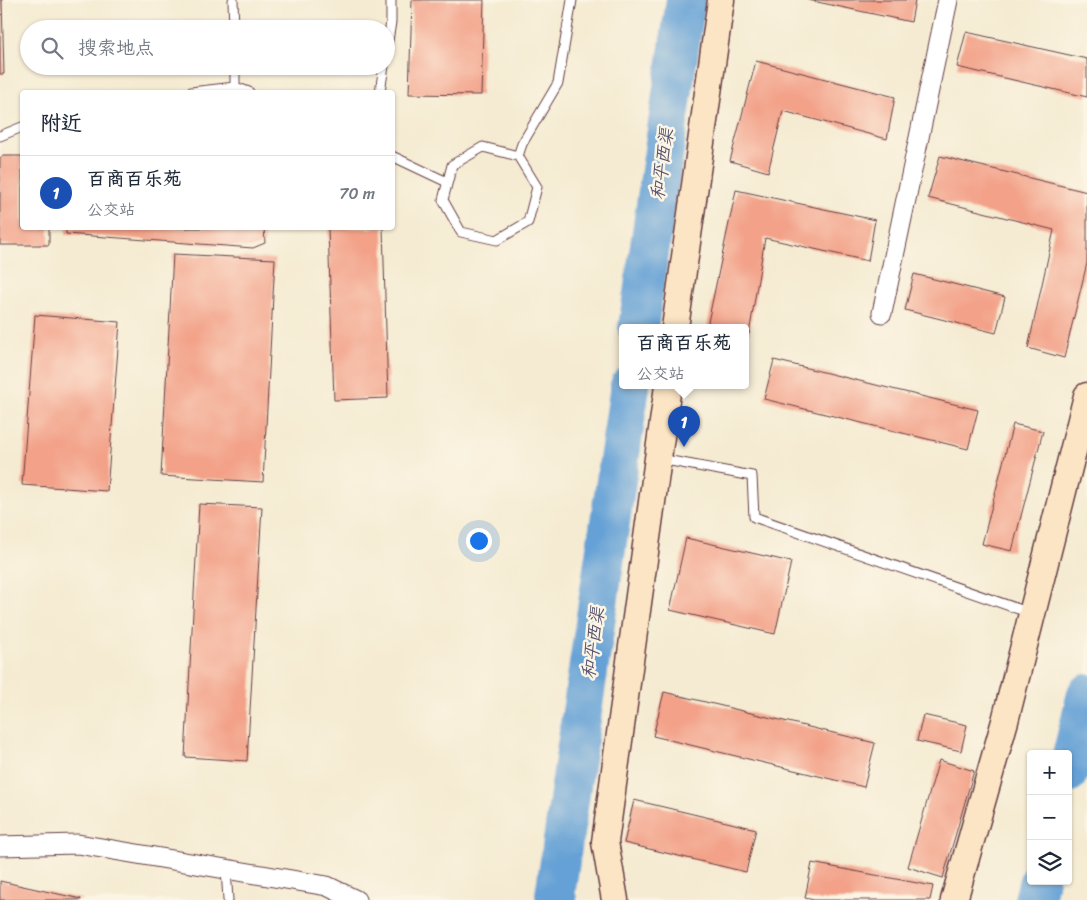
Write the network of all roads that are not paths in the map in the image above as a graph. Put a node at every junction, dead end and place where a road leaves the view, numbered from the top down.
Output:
1 (233, 0) edge
2 (391, 0) edge
3 (572, 0) edge
4 (721, 0) edge
5 (948, 0) edge
6 (234, 20) edge
7 (391, 20) edge
8 (235, 75) edge
9 (383, 75) edge
10 (235, 87) junction
11 (209, 90) edge
12 (243, 90) edge
13 (380, 90) edge
14 (20, 128) edge
15 (0, 136) edge
16 (518, 156) junction
17 (395, 157) edge
18 (447, 182) junction
19 (882, 314) dead end
20 (677, 324) edge
21 (668, 389) edge
22 (1087, 396) edge
23 (658, 458) junction
24 (1032, 613) junction
25 (0, 846) edge
26 (226, 869) junction
27 (228, 900) edge
28 (356, 900) edge
29 (615, 900) edge
30 (954, 900) edge

1 - 6 lane
2 - 7 lane
3 - 16 lane
4 - 20 street
5 - 19 street
8 - 10 lane
9 - 13 lane
10 - 11 lane
10 - 12 lane
14 - 15 lane
16 - 18 lane
16 - 18 lane
17 - 18 lane
21 - 23 street
22 - 24 street
23 - 24 lane
23 - 29 street
24 - 30 street
25 - 26 street
26 - 27 lane
26 - 28 street

